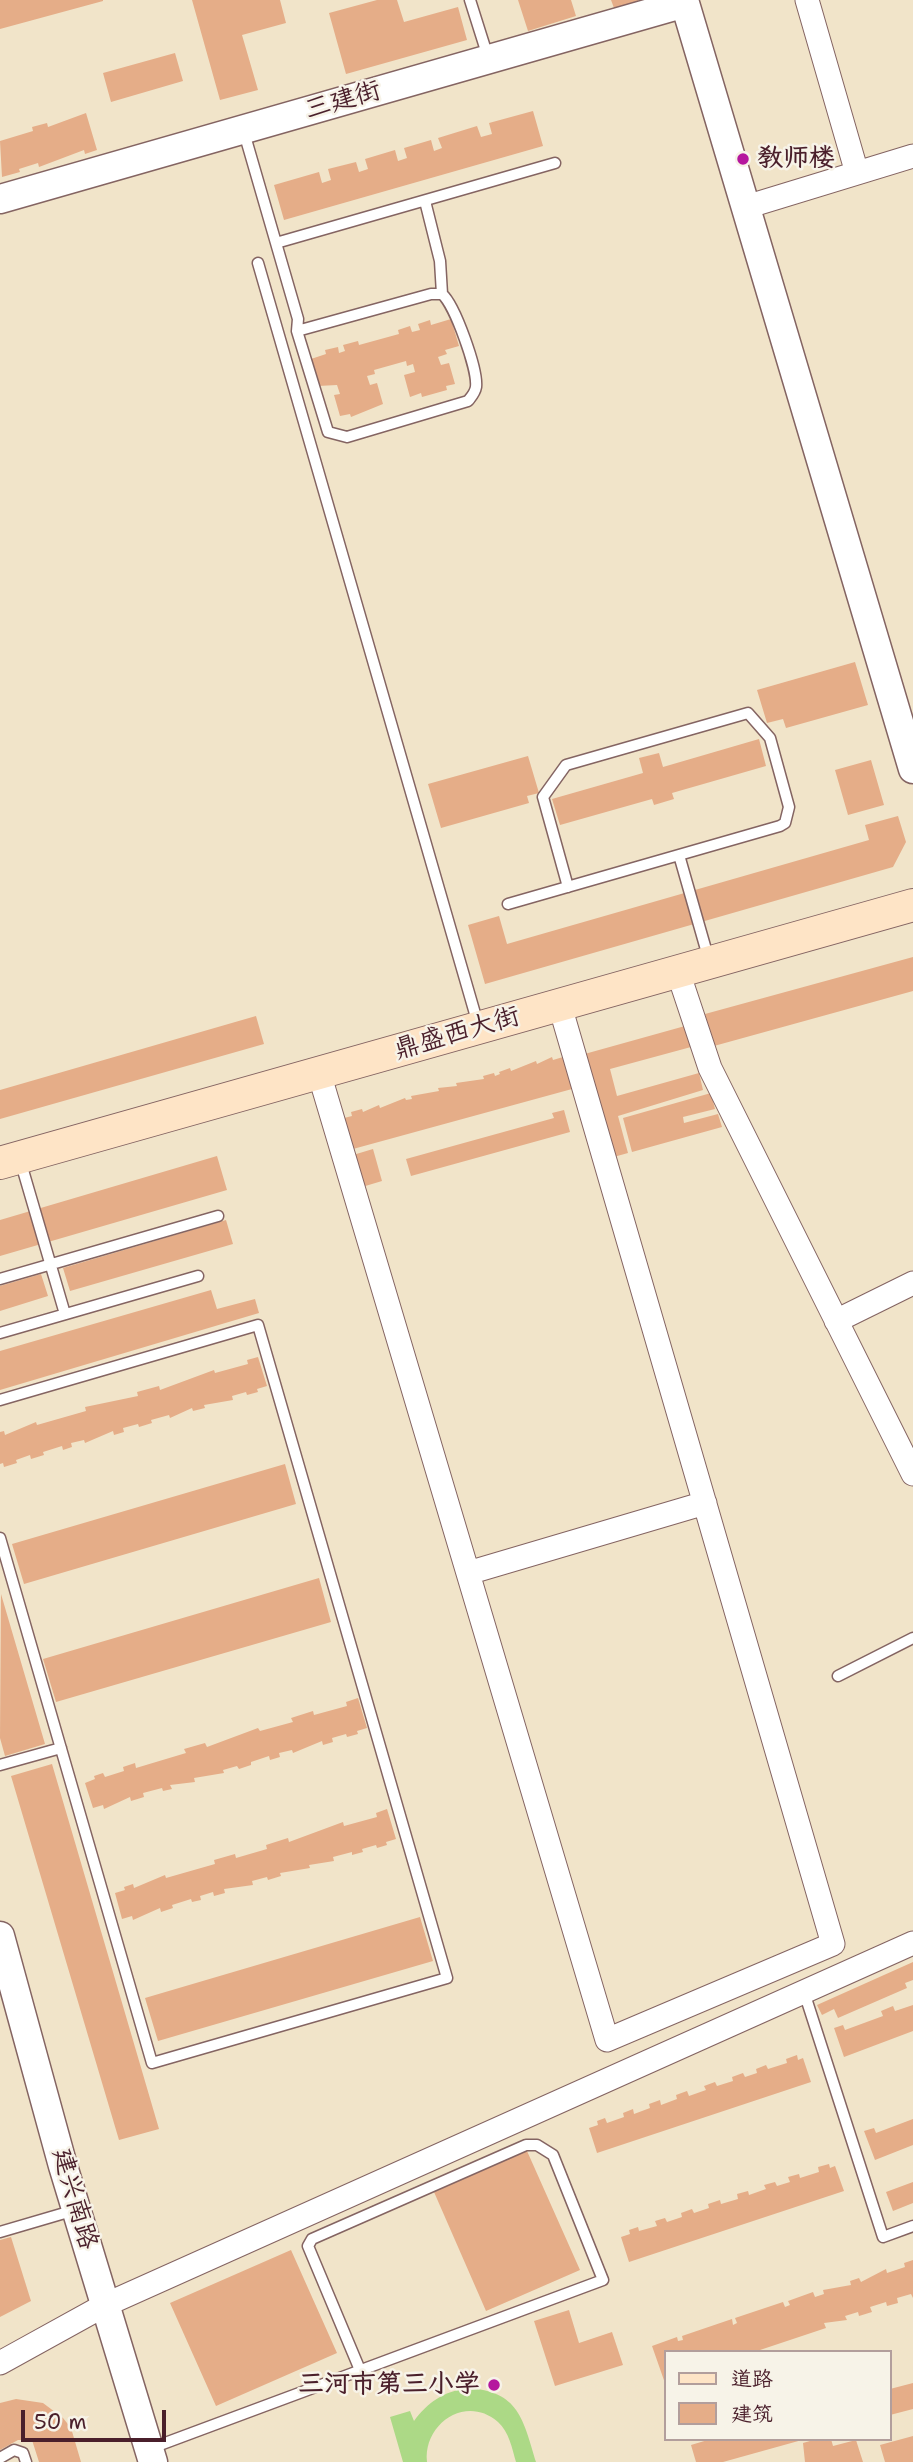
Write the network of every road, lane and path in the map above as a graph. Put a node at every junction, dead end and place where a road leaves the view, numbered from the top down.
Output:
1 (470, 0) edge
2 (807, 0) edge
3 (685, 1) edge
4 (489, 59) junction
5 (243, 129) junction
6 (913, 156) edge
7 (555, 163) dead end
8 (857, 173) junction
9 (0, 199) edge
10 (425, 201) junction
11 (746, 207) junction
12 (276, 243) junction
13 (258, 263) dead end
14 (442, 294) junction
15 (297, 331) junction
16 (913, 769) edge
17 (679, 855) junction
18 (568, 887) junction
19 (508, 904) dead end
20 (913, 905) edge
21 (710, 963) junction
22 (678, 972) junction
23 (560, 1006) junction
24 (479, 1028) junction
25 (319, 1073) junction
26 (10, 1160) edge
27 (218, 1216) dead end
28 (50, 1265) junction
29 (198, 1276) dead end
30 (0, 1279) edge
31 (913, 1283) edge
32 (65, 1314) junction
33 (836, 1321) junction
34 (0, 1333) edge
35 (0, 1401) edge
36 (912, 1470) edge
37 (705, 1503) junction
38 (0, 1538) edge
39 (468, 1573) junction
40 (913, 1639) edge
41 (838, 1676) dead end
42 (61, 1748) junction
43 (0, 1765) edge
44 (0, 1936) edge
45 (913, 1943) edge
46 (7, 1991) edge
47 (804, 1992) junction
48 (77, 2210) junction
49 (913, 2226) edge
50 (0, 2232) edge
51 (105, 2305) junction
52 (0, 2363) edge
53 (360, 2370) junction
54 (151, 2455) edge
55 (0, 2458) edge
56 (26, 2462) edge

1 - 4 lane
2 - 8 street
3 - 4 street, 三建街
3 - 11 street
4 - 5 street, 三建街
5 - 9 street, 三建街
5 - 12 lane
6 - 8 street
7 - 10 lane
8 - 11 street
10 - 12 lane
10 - 14 lane
11 - 16 street
12 - 15 lane
13 - 24 lane
14 - 15 lane
14 - 15 lane
17 - 18 lane
17 - 18 lane
17 - 21 lane
18 - 19 lane
20 - 21 main road, 鼎盛西大街
21 - 22 main road, 鼎盛西大街
22 - 23 main road, 鼎盛西大街
22 - 33 street
23 - 24 main road, 鼎盛西大街
23 - 37 street
24 - 25 main road, 鼎盛西大街
25 - 26 main road, 鼎盛西大街
25 - 39 street
26 - 28 lane
27 - 28 lane
28 - 30 lane
28 - 32 lane
29 - 32 lane
31 - 33 street
32 - 34 lane
33 - 36 street
35 - 42 lane
37 - 39 street
37 - 39 street
38 - 42 lane
40 - 41 lane
42 - 43 lane
44 - 46 street, 建兴南路
45 - 47 street
46 - 48 street, 建兴南路
47 - 49 lane
47 - 51 street
48 - 50 lane
48 - 51 street, 建兴南路
51 - 52 street
51 - 54 street, 建兴南路
53 - 53 lane
53 - 54 lane
55 - 56 lane

